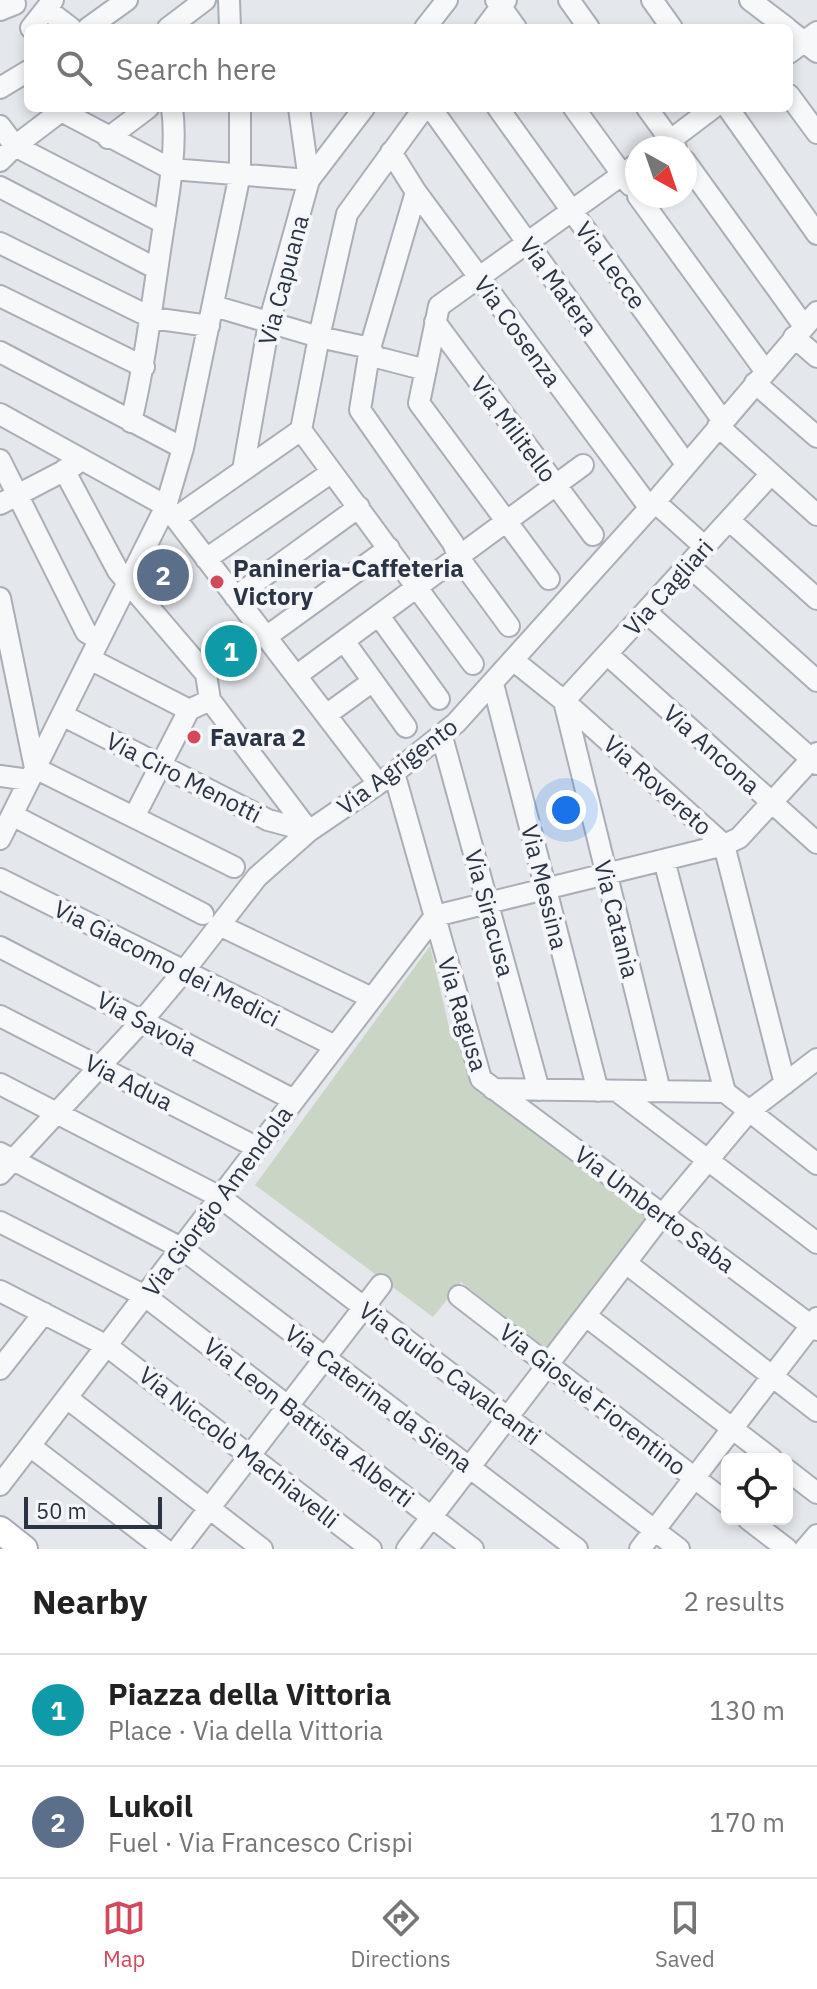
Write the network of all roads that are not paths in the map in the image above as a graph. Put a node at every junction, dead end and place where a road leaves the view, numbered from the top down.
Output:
1 (13, 0) edge
2 (127, 0) edge
3 (205, 0) edge
4 (447, 0) edge
5 (569, 0) edge
6 (652, 0) edge
7 (750, 0) edge
8 (501, 2) edge
9 (50, 4) edge
10 (0, 10) edge
11 (35, 24) edge
12 (68, 24) edge
13 (94, 24) edge
14 (173, 24) edge
15 (428, 24) edge
16 (487, 24) edge
17 (514, 24) edge
18 (586, 24) edge
19 (669, 24) edge
20 (781, 24) edge
21 (24, 73) edge
22 (0, 88) edge
23 (793, 100) edge
24 (60, 112) edge
25 (66, 112) edge
26 (143, 112) edge
27 (172, 112) edge
28 (240, 112) edge
29 (300, 112) edge
30 (361, 112) edge
31 (421, 112) edge
32 (434, 112) edge
33 (501, 112) edge
34 (578, 112) edge
35 (649, 112) edge
36 (708, 112) edge
37 (731, 112) edge
38 (0, 126) edge
39 (817, 133) edge
40 (664, 136) edge
41 (680, 136) edge
42 (108, 138) junction
43 (15, 146) junction
44 (391, 152) junction
45 (0, 161) edge
46 (625, 164) edge
47 (171, 169) junction
48 (625, 173) edge
49 (240, 174) junction
50 (697, 177) edge
51 (309, 180) junction
52 (0, 187) edge
53 (416, 192) junction
54 (647, 208) edge
55 (572, 211) junction
56 (164, 223) junction
57 (817, 234) edge
58 (0, 243) edge
59 (528, 243) junction
60 (157, 269) junction
61 (479, 276) junction
62 (0, 296) edge
63 (211, 316) junction
64 (152, 318) junction
65 (435, 322) junction
66 (269, 323) junction
67 (805, 325) edge
68 (319, 337) junction
69 (370, 348) junction
70 (0, 352) edge
71 (817, 357) edge
72 (144, 367) junction
73 (426, 370) junction
74 (760, 377) junction
75 (0, 414) edge
76 (131, 422) junction
77 (721, 424) junction
78 (301, 430) junction
79 (817, 437) edge
80 (183, 448) junction
81 (0, 460) edge
82 (85, 460) junction
83 (686, 464) junction
84 (583, 465) dead end
85 (64, 470) junction
86 (243, 470) junction
87 (332, 472) junction
88 (771, 474) junction
89 (556, 486) junction
90 (9, 499) edge
91 (652, 505) junction
92 (359, 507) junction
93 (170, 512) junction
94 (817, 515) edge
95 (729, 520) junction
96 (507, 522) junction
97 (593, 535) dead end
98 (705, 547) junction
99 (389, 548) junction
100 (459, 558) junction
101 (206, 559) junction
102 (688, 565) junction
103 (549, 579) dead end
104 (128, 582) junction
105 (418, 588) junction
106 (235, 597) junction
107 (817, 599) edge
108 (1, 604) edge
109 (646, 612) junction
110 (379, 616) junction
111 (509, 626) dead end
112 (266, 637) junction
113 (344, 641) junction
114 (94, 650) junction
115 (607, 654) junction
116 (513, 660) junction
117 (473, 664) dead end
118 (296, 676) junction
119 (373, 681) junction
120 (817, 681) edge
121 (493, 684) junction
122 (439, 699) dead end
123 (210, 700) junction
124 (564, 701) junction
125 (189, 710) junction
126 (62, 715) junction
127 (326, 715) junction
128 (406, 727) dead end
129 (442, 737) junction
130 (815, 759) edge
131 (160, 766) junction
132 (32, 774) junction
133 (0, 776) edge
134 (386, 778) junction
135 (772, 803) junction
136 (12, 815) junction
137 (134, 817) junction
138 (309, 831) junction
139 (0, 839) edge
140 (817, 843) edge
141 (724, 845) junction
142 (664, 860) junction
143 (234, 867) dead end
144 (606, 874) junction
145 (0, 879) edge
146 (546, 889) junction
147 (488, 903) junction
148 (435, 916) junction
149 (211, 919) junction
150 (0, 947) edge
151 (184, 971) junction
152 (372, 998) junction
153 (0, 1016) edge
154 (142, 1021) junction
155 (335, 1046) junction
156 (99, 1066) junction
157 (805, 1071) edge
158 (0, 1084) edge
159 (493, 1089) junction
160 (539, 1090) junction
161 (607, 1091) junction
162 (660, 1091) junction
163 (725, 1092) junction
164 (294, 1100) junction
165 (749, 1111) junction
166 (56, 1112) junction
167 (258, 1148) junction
168 (708, 1161) junction
169 (4, 1163) edge
170 (817, 1164) edge
171 (220, 1197) junction
172 (663, 1214) junction
173 (0, 1222) edge
174 (817, 1243) edge
175 (181, 1248) junction
176 (626, 1263) junction
177 (381, 1285) dead end
178 (0, 1291) edge
179 (145, 1296) junction
180 (459, 1296) dead end
181 (363, 1307) junction
182 (44, 1313) junction
183 (586, 1316) junction
184 (815, 1325) edge
185 (107, 1346) junction
186 (325, 1357) junction
187 (548, 1365) junction
188 (0, 1369) edge
189 (772, 1376) junction
190 (67, 1398) junction
191 (287, 1406) junction
192 (817, 1411) edge
193 (508, 1417) junction
194 (732, 1428) junction
195 (30, 1446) junction
196 (764, 1453) edge
197 (250, 1456) junction
198 (470, 1467) junction
199 (793, 1475) edge
200 (695, 1478) junction
201 (0, 1485) edge
202 (817, 1493) edge
203 (721, 1498) edge
204 (209, 1508) junction
205 (432, 1517) junction
206 (756, 1525) edge
207 (0, 1530) edge
208 (655, 1530) junction
209 (817, 1535) edge
210 (21, 1548) edge
211 (164, 1549) edge
212 (178, 1549) edge
213 (262, 1549) edge
214 (371, 1549) edge
215 (407, 1549) edge
216 (473, 1549) edge
217 (577, 1549) edge
218 (640, 1549) edge
219 (679, 1549) edge
220 (787, 1549) edge
221 (805, 1549) edge

1 - 10 street
2 - 13 street
3 - 14 street
4 - 15 street
5 - 18 street
6 - 19 street
7 - 20 street
8 - 16 street
8 - 17 street
9 - 11 street
9 - 12 street
21 - 22 street
23 - 39 street
24 - 43 street
25 - 42 street
26 - 42 street
27 - 47 street
28 - 49 street
29 - 51 street
30 - 51 street, Via Capuana
31 - 44 street
32 - 59 street, Via Matera
33 - 55 street, Via Lecce
34 - 46 street
35 - 40 street
36 - 41 street
37 - 57 street
38 - 43 street
42 - 47 street
43 - 45 street
43 - 56 street
44 - 53 street, Via Cosenza
44 - 68 street
47 - 49 street
47 - 56 street
48 - 55 street
49 - 51 street
49 - 63 street
50 - 67 street
51 - 66 street, Via Capuana
52 - 60 street
53 - 61 street, Via Cosenza
53 - 69 street
54 - 74 street
55 - 59 street
55 - 77 street, Via Lecce
56 - 60 street
58 - 64 street
59 - 61 street
59 - 83 street, Via Matera
60 - 64 street
61 - 65 street
61 - 91 street, Via Cosenza
62 - 72 street
63 - 64 street
63 - 66 street
63 - 80 street
64 - 72 street
65 - 73 street
65 - 89 street, Via Militello
66 - 68 street
66 - 86 street, Via Capuana
67 - 71 street
67 - 74 street, Via Agrigento
68 - 69 street
68 - 78 street
69 - 73 street
69 - 100 street
70 - 76 street
72 - 76 street
73 - 96 street
74 - 77 street, Via Agrigento
74 - 79 street
75 - 82 street
76 - 80 street
77 - 83 street, Via Agrigento
77 - 88 street, Via Lecce
78 - 86 street
78 - 87 street
80 - 93 street
81 - 90 street
82 - 85 street
82 - 93 street
83 - 91 street, Via Agrigento
84 - 89 street
85 - 90 street
85 - 104 street
86 - 93 street
87 - 92 street
87 - 101 street
88 - 94 street, Via Lecce
88 - 95 street, Via Cagliari
89 - 96 street
89 - 97 street, Via Militello
90 - 114 street
91 - 98 street, Via Cosenza
91 - 116 street, Via Agrigento
92 - 99 street
92 - 106 street
93 - 101 street
93 - 104 street
95 - 98 street, Via Cagliari
95 - 107 street
96 - 100 street
96 - 103 street
98 - 102 street, Via Cagliari
99 - 105 street
99 - 112 street
100 - 105 street
100 - 111 street
101 - 106 street
102 - 109 street, Via Cagliari
102 - 120 street
104 - 114 street
104 - 123 street
105 - 110 street
105 - 117 street
106 - 112 street
108 - 132 street
109 - 115 street, Via Cagliari
109 - 130 street
110 - 113 street
110 - 122 street
112 - 118 street
113 - 118 street
113 - 119 street
114 - 125 street
114 - 126 street
115 - 124 street, Via Cagliari
115 - 135 street, Via Ancona
116 - 121 street, Via Agrigento
116 - 124 street, Via Rovereto
118 - 127 street
119 - 127 street
119 - 128 street
121 - 129 street, Via Agrigento
121 - 146 street, Via Messina
123 - 125 street
123 - 138 street
124 - 141 street, Via Rovereto
124 - 144 street, Via Catania
125 - 131 street
126 - 131 street, Via Ciro Menotti
126 - 132 street
127 - 134 street
129 - 134 street, Via Agrigento
129 - 147 street, Via Siracusa
130 - 135 street
131 - 137 street
131 - 138 street, Via Ciro Menotti
132 - 133 street
132 - 136 street
132 - 137 street
134 - 138 street, Via Agrigento
134 - 148 street, Via Ragusa
135 - 140 street, Via Ancona
135 - 141 street
136 - 139 street
136 - 149 street
137 - 143 street
138 - 149 street, Via Agrigento
141 - 142 street
141 - 157 street, Via Rovereto
142 - 144 street
142 - 163 street
144 - 146 street
144 - 162 street, Via Catania
145 - 151 street, Via Giacomo dei Medici
146 - 147 street
146 - 161 street, Via Messina
147 - 148 street
147 - 160 street, Via Siracusa
148 - 152 street, Via Giorgio Amendola
148 - 159 street, Via Ragusa
149 - 151 street, Via Agrigento
149 - 152 street
150 - 154 street, Via Savoia
151 - 154 street, Via Agrigento
151 - 155 street, Via Giacomo dei Medici
152 - 155 street, Via Giorgio Amendola
153 - 156 street, Via Adua
154 - 156 street, Via Agrigento
154 - 164 street, Via Savoia
155 - 164 street, Via Giorgio Amendola
156 - 166 street, Via Agrigento
156 - 167 street, Via Adua
157 - 165 street
158 - 166 street, Via Guido Cavalcanti
159 - 160 street, Via Ragusa
159 - 172 street, Via Umberto Saba
160 - 161 street, Via Ragusa
161 - 162 street, Via Ragusa
161 - 168 street
162 - 163 street, Via Ragusa
163 - 165 street
164 - 167 street, Via Giorgio Amendola
165 - 168 street
165 - 170 street
166 - 169 street, Via Agrigento
166 - 171 street, Via Guido Cavalcanti
167 - 171 street, Via Giorgio Amendola
168 - 172 street
168 - 174 street
169 - 175 street, Via Caterina da Siena
171 - 175 street, Via Giorgio Amendola
171 - 181 street, Via Guido Cavalcanti
172 - 176 street
172 - 184 street, Via Umberto Saba
173 - 179 street, Via Leon Battista Alberti
175 - 179 street, Via Giorgio Amendola
175 - 186 street, Via Caterina da Siena
176 - 183 street
176 - 189 street
177 - 181 street
178 - 182 street, Via Niccolò Machiavelli
179 - 185 street, Via Giorgio Amendola
179 - 191 street, Via Leon Battista Alberti
180 - 187 street, Via Giosuè Fiorentino
181 - 186 street
181 - 193 street, Via Guido Cavalcanti
182 - 185 street, Via Niccolò Machiavelli
182 - 188 street
183 - 187 street
183 - 194 street
184 - 189 street
185 - 190 street, Via Giorgio Amendola
185 - 197 street, Via Niccolò Machiavelli
186 - 191 street
186 - 198 street, Via Caterina da Siena
187 - 193 street
187 - 200 street, Via Giosuè Fiorentino
189 - 192 street
189 - 194 street
190 - 195 street, Via Giorgio Amendola
190 - 204 street
191 - 197 street
191 - 205 street, Via Leon Battista Alberti
193 - 198 street
193 - 208 street, Via Guido Cavalcanti
194 - 196 street
194 - 200 street
195 - 201 street, Via Giorgio Amendola
195 - 211 street
197 - 204 street
197 - 214 street, Via Niccolò Machiavelli
198 - 205 street
198 - 217 street, Via Caterina da Siena
199 - 202 street
200 - 203 street, Via Giosuè Fiorentino
200 - 208 street
204 - 212 street
204 - 213 street
205 - 215 street
205 - 216 street, Via Leon Battista Alberti
206 - 220 street
207 - 210 main road
208 - 218 street
208 - 219 street, Via Guido Cavalcanti
209 - 221 street

